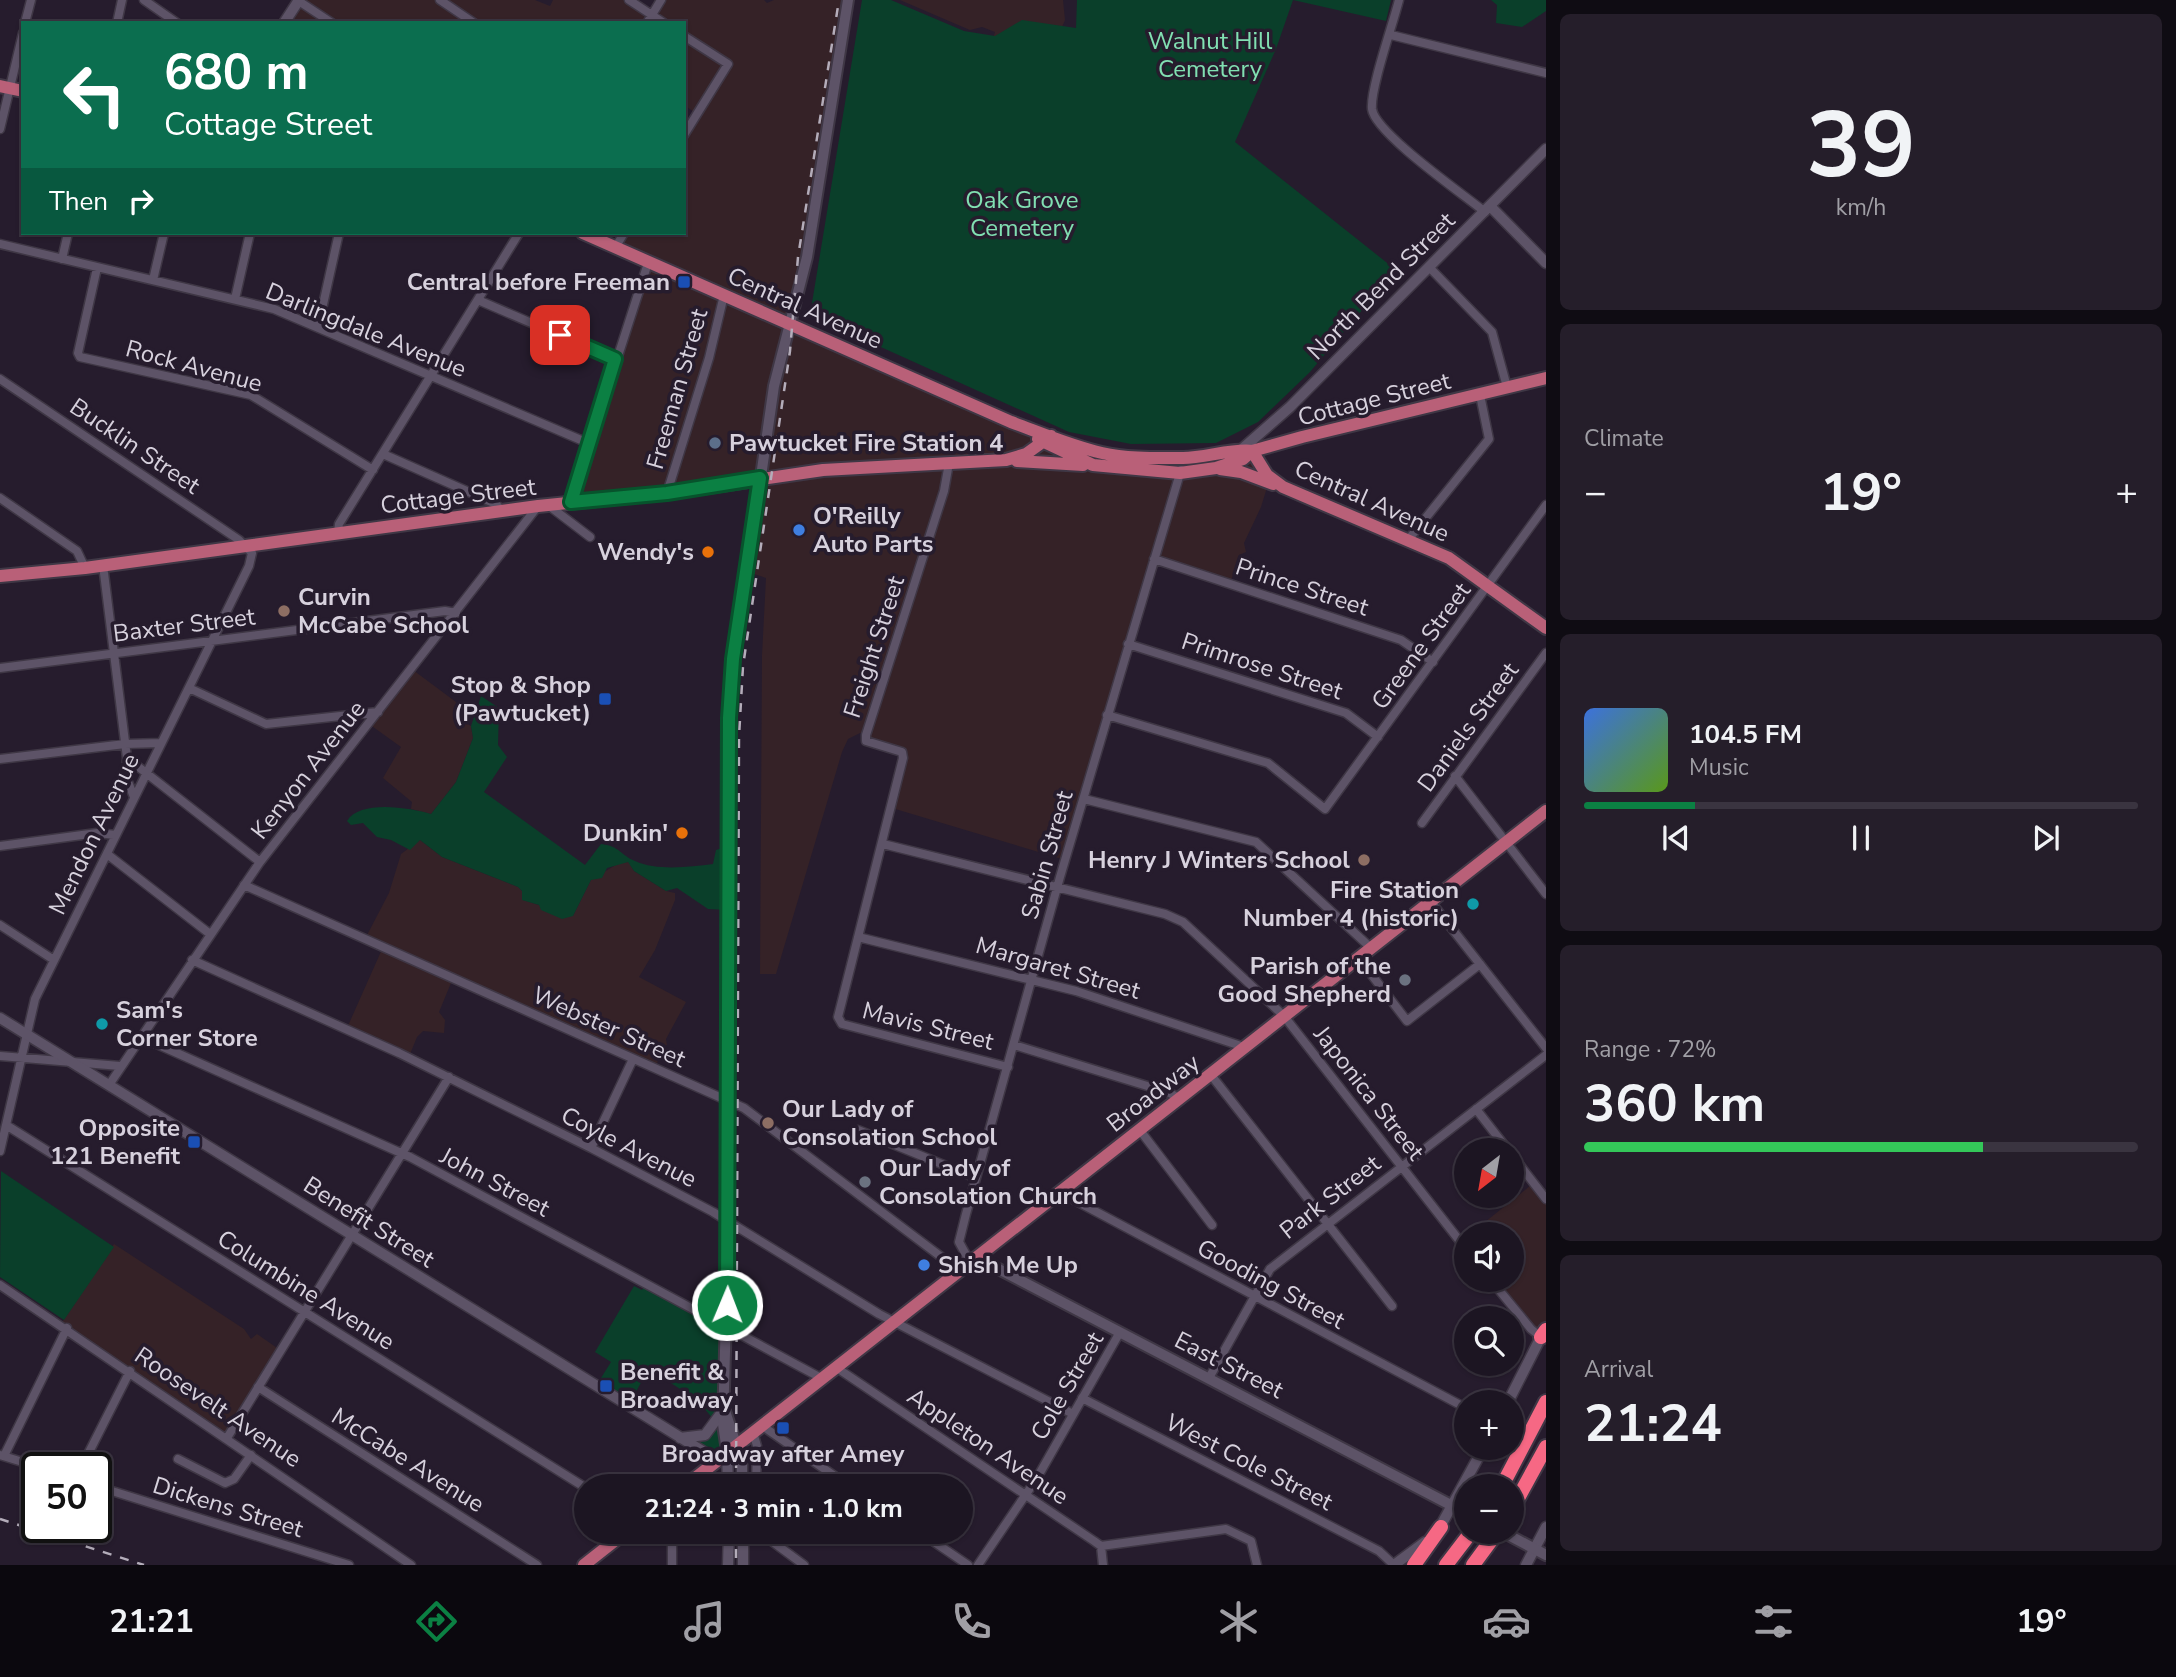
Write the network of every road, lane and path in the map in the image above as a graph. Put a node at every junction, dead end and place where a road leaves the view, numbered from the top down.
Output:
1 (31, 0) edge
2 (122, 0) edge
3 (144, 0) edge
4 (298, 0) edge
5 (440, 0) edge
6 (629, 0) edge
7 (661, 0) edge
8 (848, 0) edge
9 (1399, 0) edge
10 (650, 19) edge
11 (26, 21) edge
12 (117, 21) edge
13 (174, 21) edge
14 (285, 21) edge
15 (329, 21) edge
16 (471, 21) edge
17 (1391, 35) junction
18 (686, 37) edge
19 (21, 42) edge
20 (1546, 73) edge
21 (11, 88) edge
22 (0, 129) edge
23 (686, 132) edge
24 (1546, 149) edge
25 (1488, 209) junction
26 (68, 235) edge
27 (164, 235) edge
28 (250, 235) edge
29 (339, 235) edge
30 (518, 235) edge
31 (587, 235) edge
32 (623, 235) edge
33 (0, 244) edge
34 (615, 248) junction
35 (62, 258) junction
36 (648, 263) junction
37 (1546, 263) edge
38 (97, 268) junction
39 (1430, 268) junction
40 (153, 280) junction
41 (724, 295) junction
42 (234, 299) junction
43 (478, 300) junction
44 (790, 324) junction
45 (318, 327) junction
46 (615, 359) junction
47 (431, 377) junction
48 (1546, 378) edge
49 (0, 379) edge
50 (1507, 387) junction
51 (1480, 394) junction
52 (1047, 439) junction
53 (588, 443) junction
54 (1247, 450) junction
55 (383, 454) junction
56 (1184, 458) junction
57 (1006, 460) junction
58 (948, 463) junction
59 (1093, 465) junction
60 (1216, 468) junction
61 (373, 470) junction
62 (1180, 473) junction
63 (760, 478) junction
64 (1283, 487) junction
65 (667, 493) junction
66 (0, 498) edge
67 (571, 502) junction
68 (1546, 505) edge
69 (543, 506) junction
70 (502, 512) junction
71 (338, 532) junction
72 (590, 537) dead end
73 (1408, 540) junction
74 (247, 547) junction
75 (1154, 559) junction
76 (103, 565) junction
77 (85, 568) junction
78 (0, 576) edge
79 (1488, 586) junction
80 (456, 613) junction
81 (1546, 628) edge
82 (212, 641) junction
83 (1128, 644) junction
84 (1546, 653) edge
85 (114, 654) junction
86 (1433, 663) junction
87 (0, 668) edge
88 (189, 688) junction
89 (378, 712) junction
90 (1107, 715) junction
91 (1378, 737) junction
92 (161, 743) junction
93 (125, 744) junction
94 (127, 758) junction
95 (0, 759) edge
96 (146, 773) junction
97 (1455, 776) junction
98 (134, 797) junction
99 (1084, 799) junction
100 (1546, 811) edge
101 (1422, 823) dead end
102 (116, 835) junction
103 (1506, 842) junction
104 (883, 844) junction
105 (0, 846) edge
106 (107, 854) junction
107 (260, 862) junction
108 (244, 885) junction
109 (1057, 888) junction
110 (1546, 894) edge
111 (1431, 902) junction
112 (0, 925) edge
113 (210, 934) junction
114 (858, 937) junction
115 (1371, 948) junction
116 (1358, 957) junction
117 (54, 960) junction
118 (192, 960) junction
119 (1480, 964) junction
120 (1031, 979) junction
121 (1284, 1016) junction
122 (0, 1018) edge
123 (839, 1022) joint
124 (25, 1034) junction
125 (141, 1037) junction
126 (1014, 1045) junction
127 (1244, 1047) junction
128 (1546, 1048) edge
129 (1546, 1055) edge
130 (0, 1056) edge
131 (21, 1058) junction
132 (633, 1059) junction
133 (71, 1062) junction
134 (120, 1066) junction
135 (1008, 1067) junction
136 (1211, 1075) junction
137 (449, 1077) junction
138 (108, 1085) junction
139 (1178, 1098) junction
140 (727, 1100) junction
141 (1476, 1109) junction
142 (6, 1125) junction
143 (1139, 1129) junction
144 (858, 1130) dead end
145 (1499, 1138) edge
146 (591, 1149) junction
147 (0, 1151) edge
148 (402, 1153) junction
149 (1400, 1166) junction
150 (1524, 1171) edge
151 (976, 1178) junction
152 (1059, 1192) junction
153 (1546, 1199) edge
154 (728, 1221) junction
155 (1327, 1223) junction
156 (1212, 1225) dead end
157 (1454, 1234) edge
158 (352, 1236) junction
159 (970, 1262) junction
160 (0, 1284) edge
161 (1501, 1292) edge
162 (1253, 1297) junction
163 (1392, 1306) dead end
164 (305, 1311) junction
165 (896, 1321) junction
166 (727, 1326) junction
167 (67, 1328) junction
168 (1120, 1332) junction
169 (1544, 1332) edge
170 (837, 1368) junction
171 (130, 1371) junction
172 (823, 1378) junction
173 (1209, 1378) junction
174 (258, 1387) junction
175 (1514, 1390) edge
176 (1082, 1398) junction
177 (1454, 1402) edge
178 (1546, 1402) edge
179 (725, 1408) junction
180 (1073, 1414) junction
181 (757, 1428) junction
182 (226, 1438) junction
183 (679, 1438) junction
184 (1546, 1447) edge
185 (89, 1452) edge
186 (727, 1452) junction
187 (2, 1455) edge
188 (251, 1455) junction
189 (177, 1459) dead end
190 (21, 1461) edge
191 (700, 1474) edge
192 (728, 1474) edge
193 (742, 1474) edge
194 (756, 1474) edge
195 (830, 1474) edge
196 (1508, 1474) edge
197 (574, 1480) edge
198 (1524, 1488) edge
199 (112, 1491) edge
200 (1025, 1495) junction
201 (1454, 1507) joint
202 (1441, 1527) junction
203 (1546, 1527) edge
204 (611, 1544) edge
205 (672, 1544) edge
206 (729, 1544) edge
207 (743, 1544) edge
208 (776, 1544) edge
209 (937, 1544) edge
210 (1462, 1544) edge
211 (1490, 1544) edge
212 (1524, 1544) edge
213 (1101, 1546) junction
214 (1535, 1549) junction
215 (1546, 1555) edge
216 (349, 1565) edge
217 (411, 1565) edge
218 (537, 1565) edge
219 (584, 1565) edge
220 (672, 1565) edge
221 (729, 1565) edge
222 (743, 1565) edge
223 (804, 1565) edge
224 (968, 1565) edge
225 (978, 1565) edge
226 (1103, 1565) edge
227 (1257, 1565) edge
228 (1394, 1565) edge
229 (1414, 1565) edge
230 (1446, 1565) edge
231 (1473, 1565) edge
232 (1526, 1565) edge

1 - 11 street
2 - 12 street
3 - 13 street
4 - 14 street
4 - 15 street
5 - 16 street
6 - 10 street
7 - 10 street
8 - 44 main road
9 - 17 street
17 - 20 street
17 - 25 street
18 - 23 street
19 - 21 street
21 - 22 street
24 - 25 street, North Bend Street
25 - 37 street
25 - 39 street, North Bend Street
26 - 35 street
27 - 40 street
28 - 42 street
29 - 45 street
30 - 43 street
31 - 34 main road, Central Avenue
32 - 34 street
33 - 35 street, Darlingdale Avenue
34 - 36 main road, Central Avenue
35 - 38 street, Darlingdale Avenue
36 - 41 main road, Central Avenue
36 - 46 street
38 - 40 street, Darlingdale Avenue
38 - 61 street, Rock Avenue
39 - 50 street
39 - 54 street, North Bend Street
40 - 42 street, Darlingdale Avenue
41 - 44 main road, Central Avenue
41 - 65 street, Freeman Street
42 - 45 street, Darlingdale Avenue
43 - 46 street
43 - 47 street
44 - 52 main road, Central Avenue
44 - 63 main road
45 - 47 street, Darlingdale Avenue
46 - 53 street
47 - 53 street, Darlingdale Avenue
47 - 55 street
48 - 50 main road, Cottage Street
49 - 74 street, Bucklin Street
50 - 51 main road, Cottage Street
51 - 54 main road, Cottage Street
51 - 73 street
52 - 56 main road, Central Avenue
52 - 57 main road, Cottage Street
52 - 59 main road, Central Avenue
53 - 67 street
54 - 56 main road, Central Avenue
54 - 60 main road, Cottage Street
54 - 64 main road, Central Avenue
55 - 61 street
55 - 70 street
56 - 62 street, Sabin Street
57 - 58 main road, Cottage Street
57 - 59 main road
58 - 63 main road, Cottage Street
58 - 104 street, Freight Street
59 - 62 main road, Central Avenue
60 - 62 main road, Central Avenue
60 - 64 main road
61 - 71 street
62 - 75 street, Sabin Street
63 - 65 main road, Cottage Street
63 - 140 main road
64 - 73 main road, Central Avenue
65 - 67 main road, Cottage Street
66 - 77 street
67 - 69 main road, Cottage Street
68 - 79 street, Greene Street
69 - 70 main road, Cottage Street
69 - 72 street
69 - 80 street, Kenyon Avenue
70 - 71 main road, Cottage Street
71 - 74 main road, Cottage Street
73 - 79 main road, Central Avenue
74 - 76 main road, Cottage Street
74 - 82 street, Mendon Avenue
75 - 83 street, Sabin Street
75 - 86 street, Prince Street
76 - 77 main road, Cottage Street
76 - 85 street
77 - 78 main road, Cottage Street
79 - 81 main road, Central Avenue
79 - 86 street, Greene Street
80 - 82 street, Baxter Street
80 - 89 street, Kenyon Avenue
82 - 85 street, Baxter Street
82 - 88 street, Mendon Avenue
83 - 90 street, Sabin Street
83 - 91 street, Primrose Street
84 - 97 street, Daniels Street
85 - 87 street, Baxter Street
85 - 93 street
86 - 91 street, Greene Street
88 - 89 street
88 - 92 street, Mendon Avenue
89 - 107 street, Kenyon Avenue
90 - 91 street, Greene Street
90 - 99 street, Sabin Street
92 - 93 street
92 - 96 street, Mendon Avenue
93 - 94 street
93 - 95 street
94 - 96 street
94 - 98 street
96 - 98 street, Mendon Avenue
96 - 107 street
97 - 101 street, Daniels Street
97 - 103 street
98 - 102 street, Mendon Avenue
99 - 109 street, Sabin Street
99 - 115 street
100 - 103 main road, Broadway
102 - 105 street
102 - 106 street, Mendon Avenue
103 - 110 street
103 - 111 main road, Broadway
104 - 109 street, Japonica Street
104 - 114 street, Freight Street
106 - 113 street
106 - 117 street, Mendon Avenue
107 - 108 street, Kenyon Avenue
108 - 113 street, Kenyon Avenue
108 - 132 street, Webster Street
109 - 120 street, Sabin Street
109 - 121 street, Japonica Street
111 - 115 main road, Broadway
111 - 119 street
112 - 117 street
113 - 118 street, Kenyon Avenue
114 - 120 street, Margaret Street
114 - 123 street, Freight Street
115 - 116 main road, Broadway
116 - 119 street
116 - 121 main road, Broadway
117 - 124 street, Mendon Avenue
118 - 125 street, Kenyon Avenue
118 - 137 street, Coyle Avenue
119 - 128 street
120 - 126 street, Sabin Street
120 - 127 street, Margaret Street
121 - 127 main road, Broadway
121 - 149 street, Japonica Street
122 - 124 street, Benefit Street
123 - 135 street, Mavis Street
124 - 131 street, Mendon Avenue
124 - 133 street, Benefit Street
125 - 134 street, Kenyon Avenue
125 - 148 street, John Street
126 - 135 street, Sabin Street
126 - 139 street
127 - 136 main road, Broadway
129 - 141 street, Park Street
130 - 131 street
131 - 133 street
131 - 142 street, Mendon Avenue
132 - 140 street, Webster Street
132 - 146 street
133 - 134 street
133 - 138 street, Benefit Street
134 - 138 street, Kenyon Avenue
135 - 151 street, Sabin Street
136 - 139 main road, Broadway
136 - 155 street
137 - 146 street, Coyle Avenue
137 - 148 street
138 - 158 street, Benefit Street
139 - 143 main road, Broadway
140 - 154 main road
140 - 159 street, Webster Street
141 - 145 street
141 - 149 street, Park Street
142 - 147 street, Mendon Avenue
142 - 164 street, Columbine Avenue
143 - 152 main road, Broadway
143 - 156 street
144 - 151 street
146 - 154 street, Coyle Avenue
148 - 158 street
148 - 166 street, John Street
149 - 155 street, Park Street
149 - 157 street, Japonica Street
150 - 153 street
151 - 159 street, Sabin Street
152 - 159 main road, Broadway
152 - 162 street, Gooding Street
154 - 165 street, Coyle Avenue
154 - 166 main road
155 - 162 street, Park Street
155 - 163 street
158 - 164 street
158 - 183 street, Benefit Street
159 - 165 main road, Broadway
159 - 168 main road, East Street
160 - 167 street, Roosevelt Avenue
161 - 169 street
162 - 173 street, Park Street
162 - 177 street, Gooding Street
164 - 174 street
164 - 197 street, Columbine Avenue
165 - 170 main road, Broadway
165 - 180 street, Coyle Avenue
166 - 172 street, John Street
166 - 179 main road
167 - 171 street, Roosevelt Avenue
167 - 187 street
168 - 173 main road, East Street
168 - 176 street, Cole Street
169 - 175 street
170 - 172 main road, Broadway
170 - 200 street, Appleton Avenue
171 - 182 street, Roosevelt Avenue
171 - 185 street
172 - 181 main road, Broadway
173 - 201 main road, East Street
174 - 182 street
174 - 218 street, McCabe Avenue
176 - 180 street, Cole Street
176 - 228 street, West Cole Street
178 - 196 highway
179 - 183 street
179 - 186 main road
180 - 200 street, Cole Street
181 - 186 main road, Broadway
181 - 194 street
181 - 195 street
182 - 188 street, Roosevelt Avenue
183 - 186 street, Benefit Street
184 - 198 highway
186 - 191 main road, Broadway
186 - 192 street
186 - 193 street
187 - 190 street
188 - 189 street
188 - 217 street, Roosevelt Avenue
199 - 216 street, Dickens Street
200 - 213 street, Appleton Avenue
200 - 225 street, Cole Street
201 - 202 street
202 - 228 street
202 - 229 highway
203 - 214 street
204 - 219 main road
205 - 220 street
206 - 221 street
207 - 222 street
208 - 223 street
209 - 224 street
210 - 230 highway
211 - 231 highway
212 - 214 main road
213 - 226 street
213 - 227 street
214 - 215 main road
214 - 232 street

